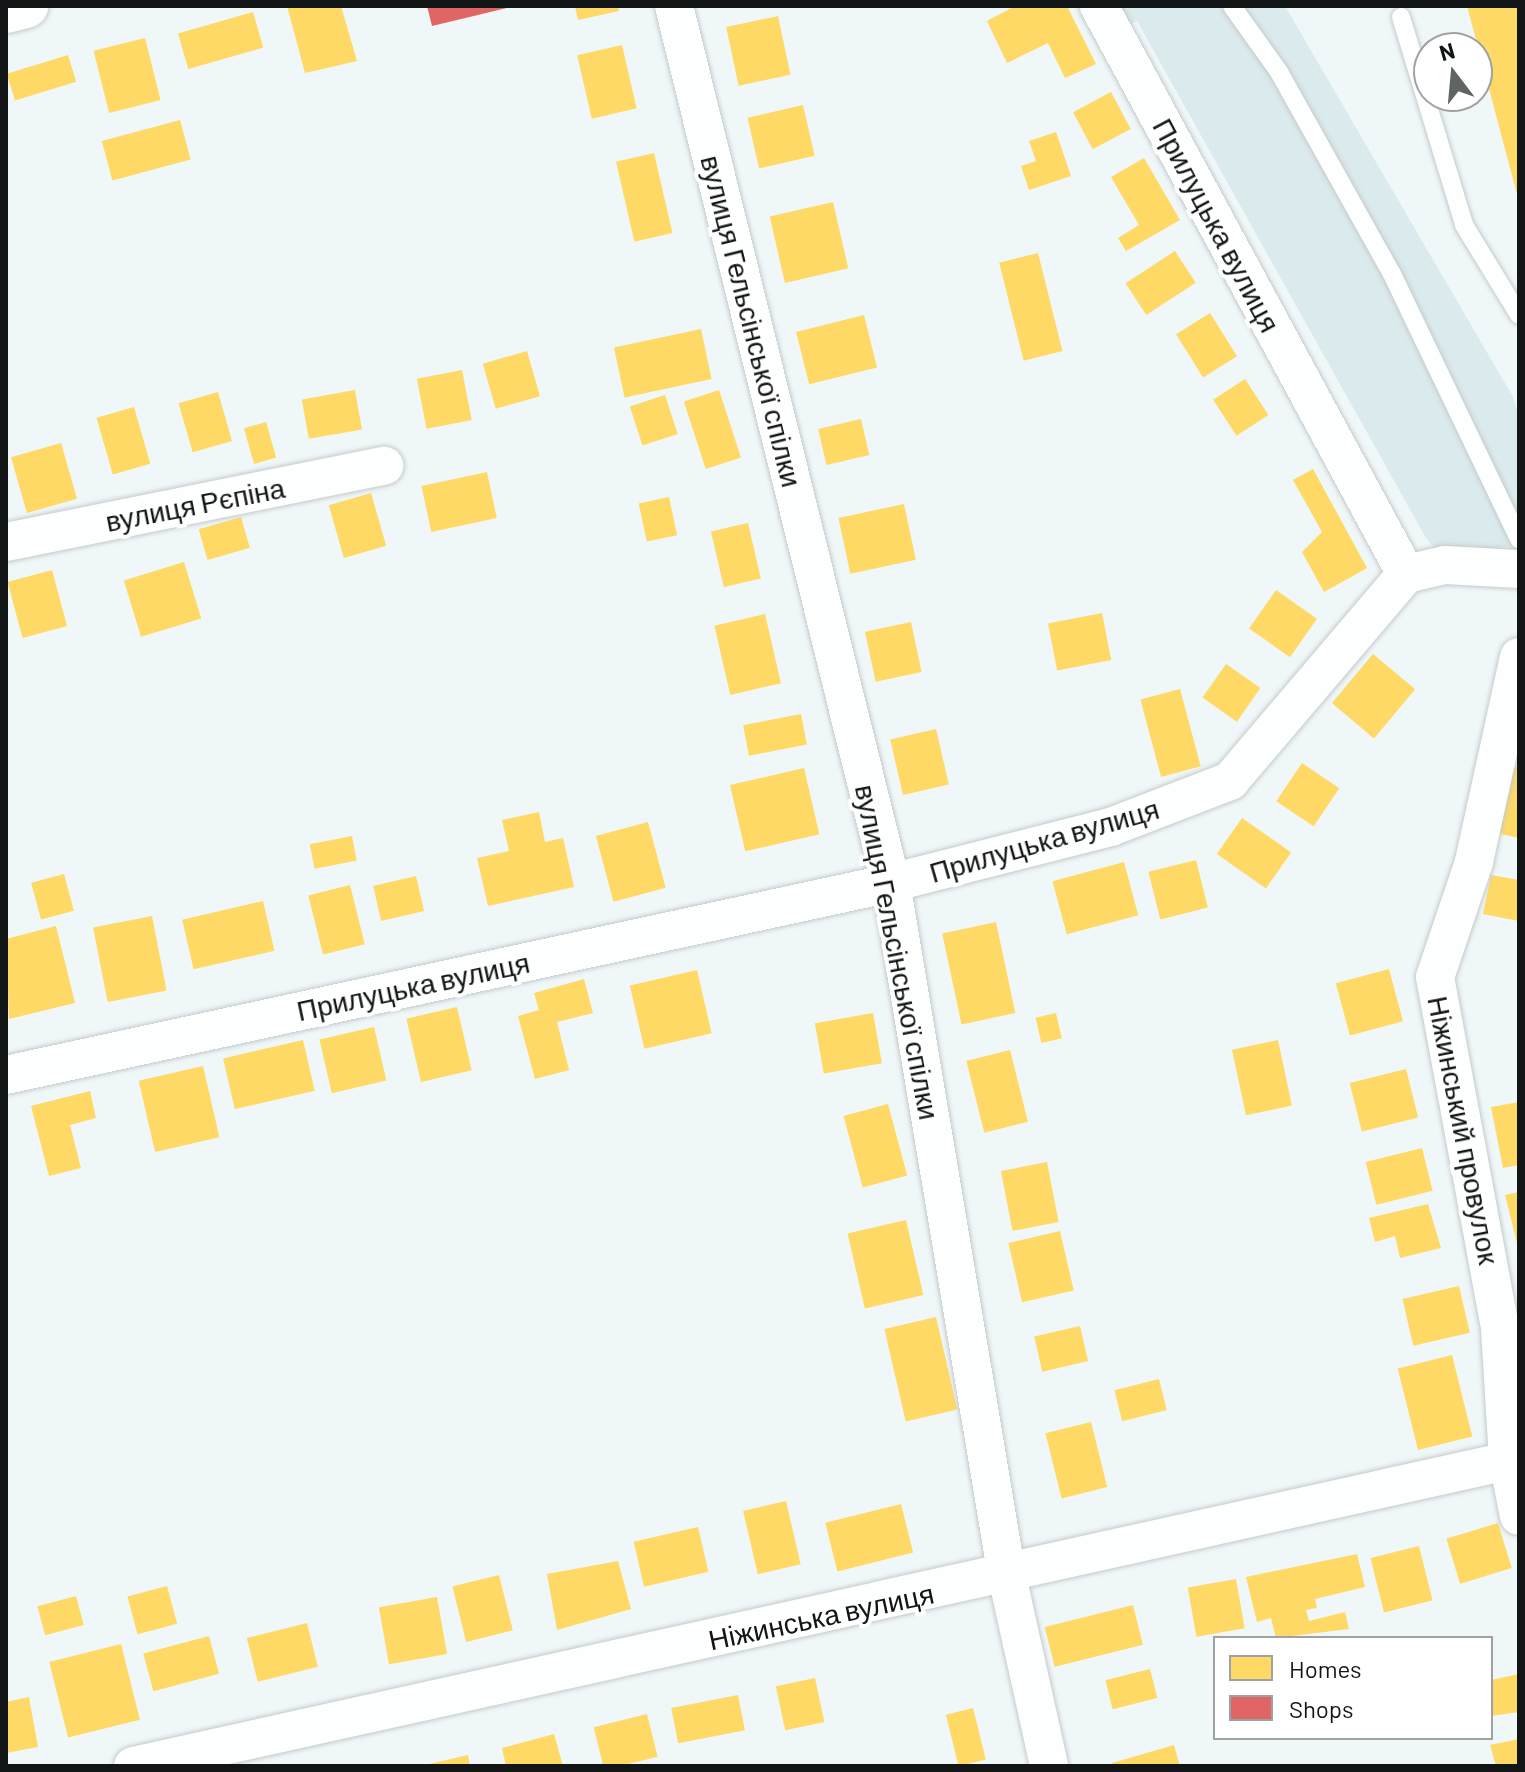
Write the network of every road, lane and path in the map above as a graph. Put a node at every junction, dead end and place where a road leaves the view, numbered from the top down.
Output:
1 (26, 6) edge
2 (674, 6) edge
3 (1099, 6) edge
4 (1232, 6) edge
5 (6, 11) edge
6 (1401, 17) dead end
7 (1519, 315) edge
8 (384, 466) dead end
9 (1519, 539) edge
10 (6, 542) edge
11 (1519, 569) edge
12 (1406, 574) junction
13 (1519, 657) edge
14 (891, 883) junction
15 (6, 1075) edge
16 (1508, 1461) junction
17 (1519, 1516) edge
18 (1007, 1576) junction
19 (133, 1766) edge
20 (1049, 1766) edge

1 - 5 main road
2 - 14 street, вулиця Гельсінської спілки
3 - 12 street, Прилуцька вулиця
4 - 9 lane
6 - 7 lane
8 - 10 street, вулиця Рєпіна
11 - 12 street
12 - 14 street, Прилуцька вулиця
13 - 16 street, Ніжинський провулок
14 - 15 street, Прилуцька вулиця
14 - 18 street, вулиця Гельсінської спілки
16 - 17 street, Ніжинський провулок
16 - 18 street, Ніжинська вулиця
18 - 19 street, Ніжинська вулиця
18 - 20 street, вулиця Гельсінської спілки

